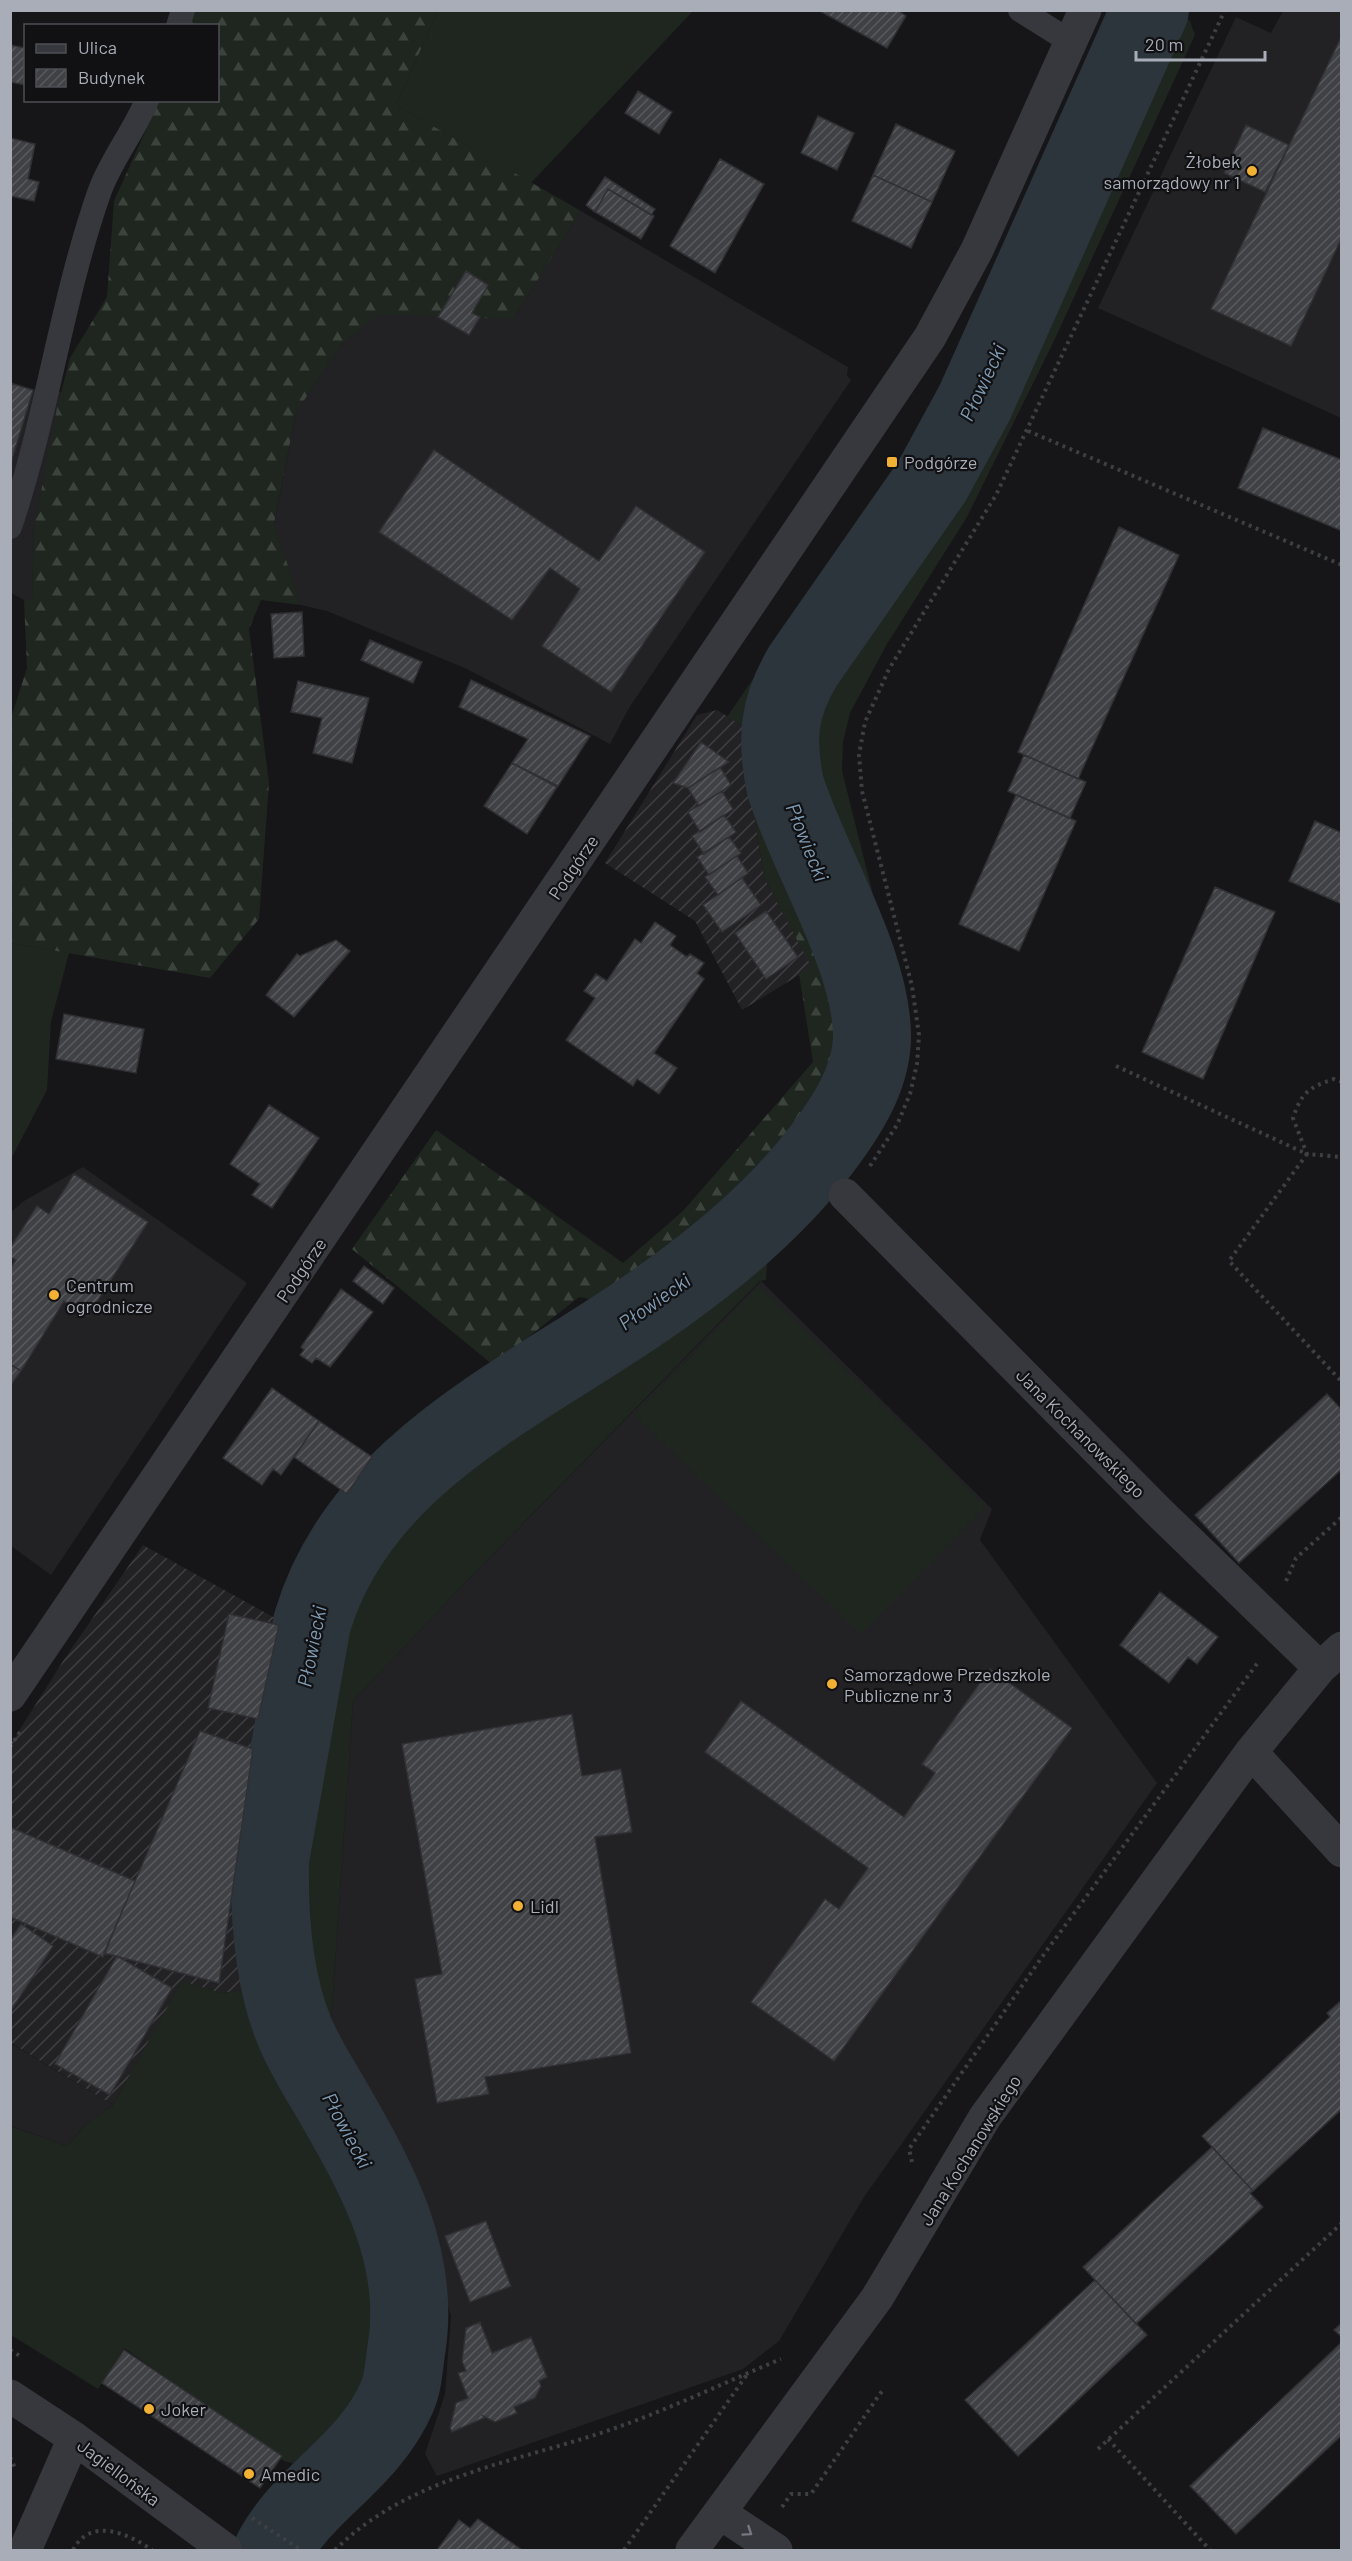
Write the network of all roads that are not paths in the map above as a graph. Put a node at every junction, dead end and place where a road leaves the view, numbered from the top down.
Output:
1 (1020, 10) edge
2 (1085, 10) edge
3 (1071, 42) junction
4 (146, 102) edge
5 (10, 528) edge
6 (845, 1195) road end
7 (1330, 1658) edge
8 (10, 1695) edge
9 (1251, 1752) junction
10 (1341, 1851) edge
11 (10, 2396) edge
12 (74, 2438) junction
13 (720, 2513) junction
14 (768, 2545) edge
15 (27, 2546) edge
16 (220, 2546) edge
17 (692, 2550) edge

1 - 3 lane
2 - 3 street, Podgórze
3 - 8 street, Podgórze
4 - 5 lane
6 - 7 street, Jana Kochanowskiego
7 - 9 street, Jana Kochanowskiego
9 - 10 street
9 - 13 street, Jana Kochanowskiego
11 - 12 street, Jagiellońska
12 - 15 street
12 - 16 street, Jagiellońska
13 -> 14 street
13 - 17 street, Jana Kochanowskiego

